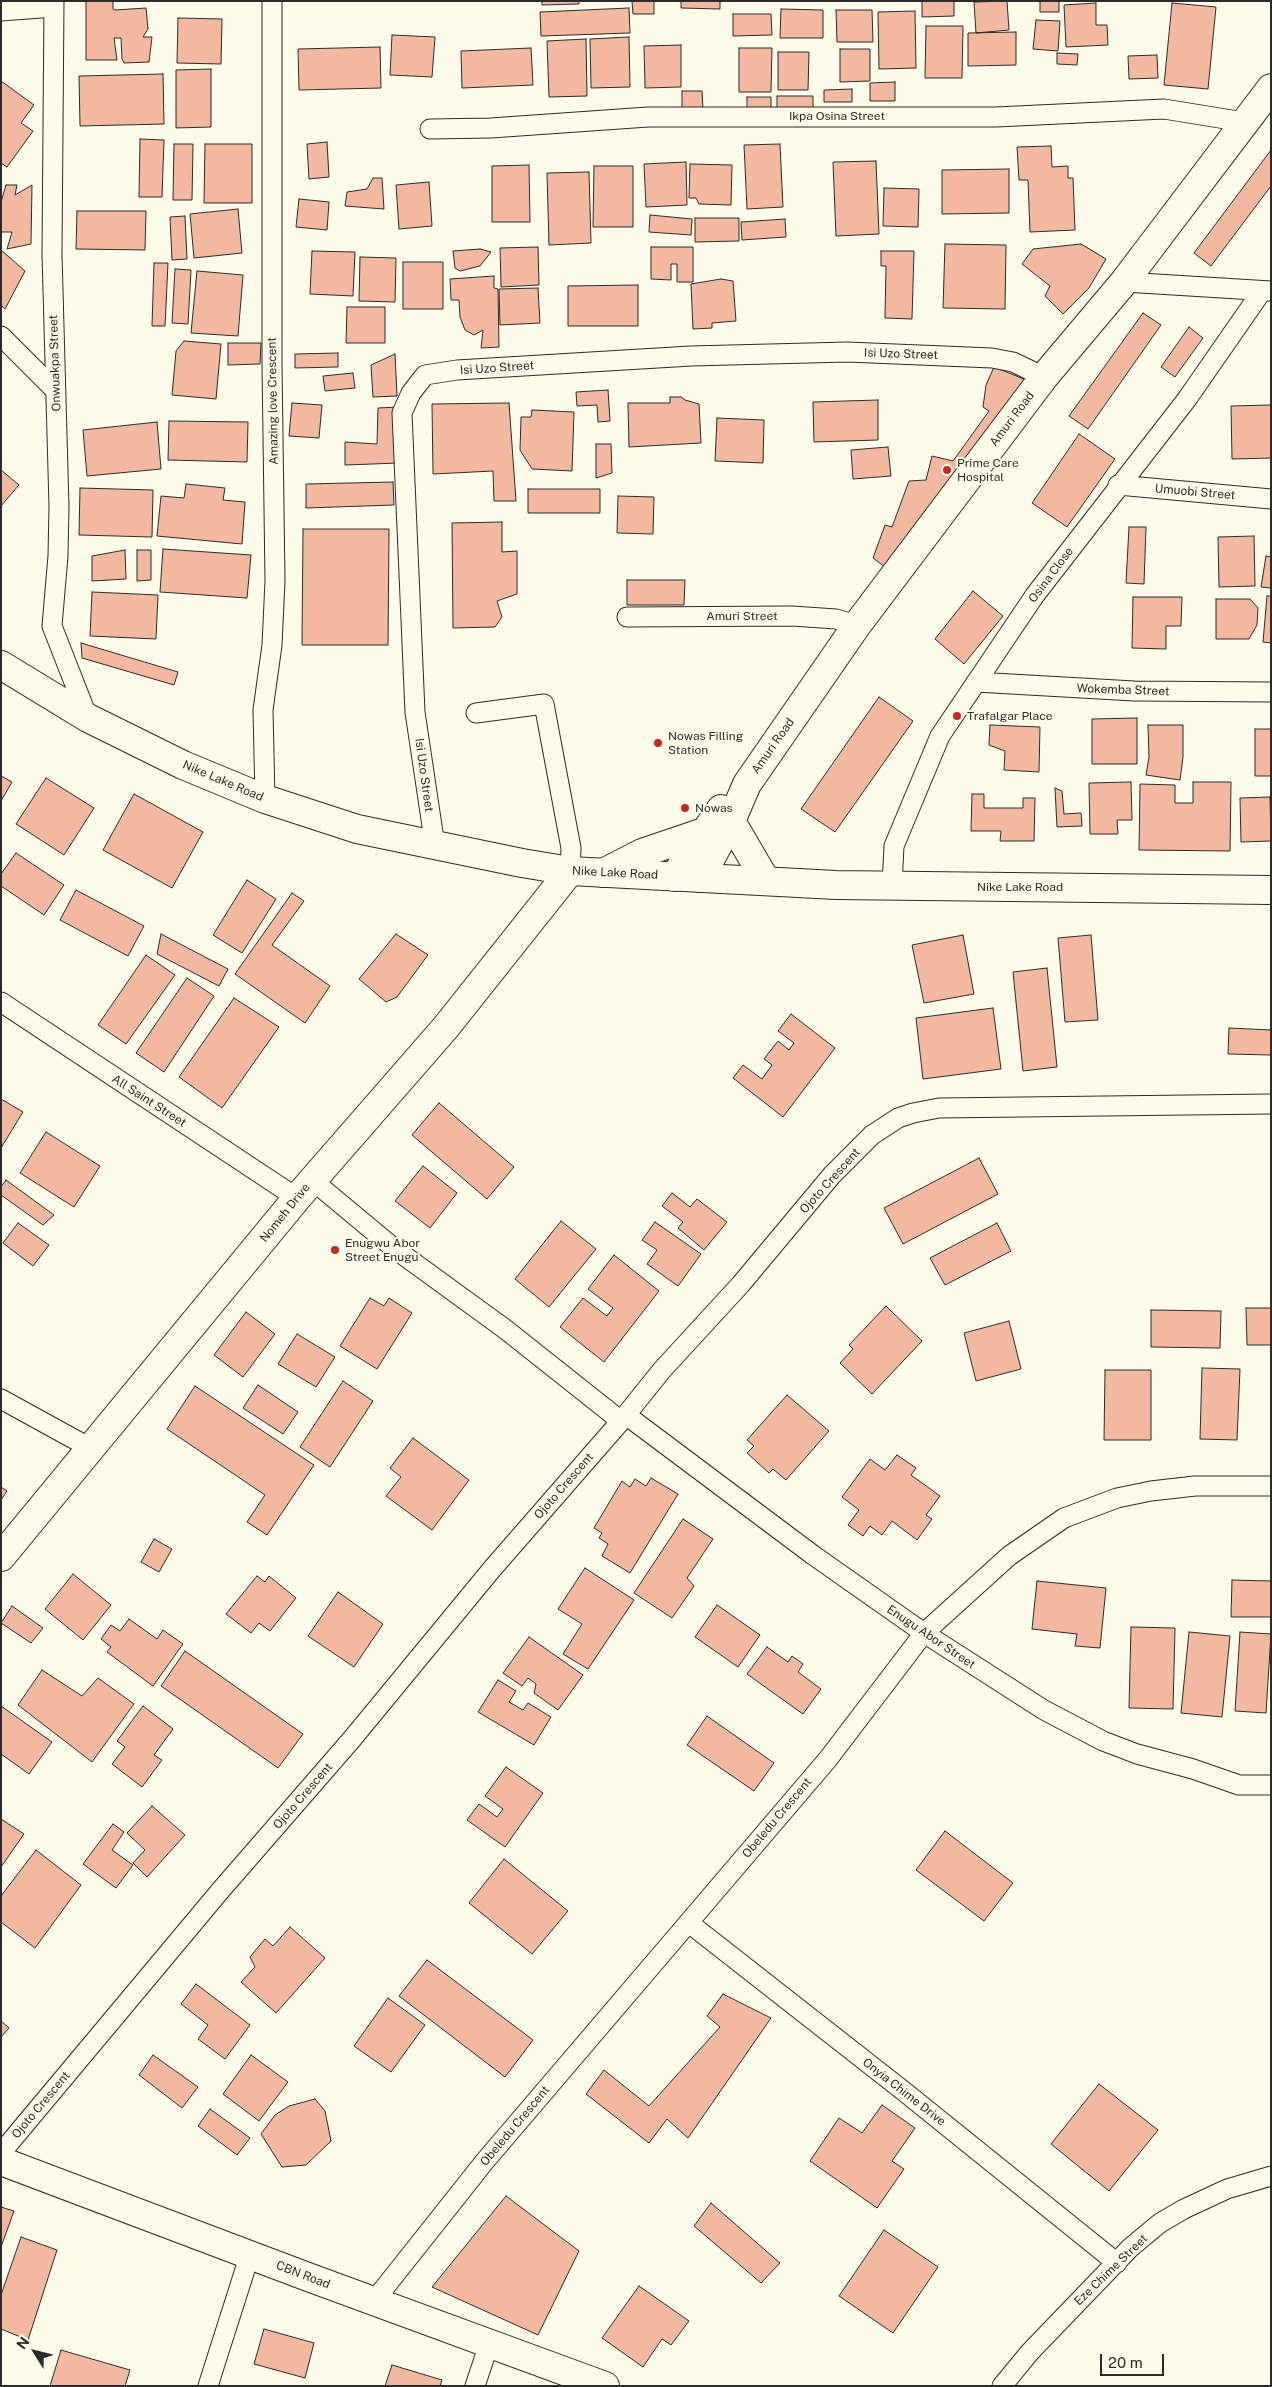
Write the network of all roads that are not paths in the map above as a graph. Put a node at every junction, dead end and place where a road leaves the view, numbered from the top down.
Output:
1 (272, 1) edge
2 (54, 4) edge
3 (1, 11) edge
4 (1271, 88) edge
5 (1244, 122) junction
6 (430, 129) dead end
7 (1124, 282) junction
8 (1267, 291) edge
9 (1, 336) edge
10 (1044, 377) junction
11 (56, 391) junction
12 (1118, 486) junction
13 (1271, 499) edge
14 (627, 617) dead end
15 (857, 626) junction
16 (1, 665) edge
17 (976, 682) junction
18 (1271, 692) edge
19 (476, 713) dead end
20 (88, 718) junction
21 (747, 784) junction
22 (265, 799) junction
23 (731, 821) junction
24 (704, 832) junction
25 (434, 846) junction
26 (570, 871) junction
27 (604, 873) junction
28 (687, 877) junction
29 (766, 882) junction
30 (892, 886) junction
31 (1271, 890) edge
32 (1, 1002) edge
33 (1271, 1104) edge
34 (305, 1189) junction
35 (1, 1399) edge
36 (624, 1418) junction
37 (92, 1449) junction
38 (1271, 1486) edge
39 (1, 1557) edge
40 (924, 1633) junction
41 (1271, 1785) edge
42 (688, 1923) junction
43 (1, 2153) edge
44 (1, 2161) edge
45 (1271, 2176) edge
46 (250, 2254) junction
47 (1117, 2263) junction
48 (374, 2301) junction
49 (488, 2344) junction
50 (208, 2386) edge
51 (475, 2386) edge
52 (605, 2386) edge
53 (1002, 2386) edge

1 - 22 street, Amazing love Crescent
2 - 3 street
2 - 11 street, Onwuakpa Street
4 - 5 main road, Amuri Road
5 - 6 street, Ikpa Osina Street
5 - 7 main road, Amuri Road
7 - 8 street
7 - 10 main road, Amuri Road
8 - 12 street, Osina Close
9 - 11 street
10 - 15 main road, Amuri Road
10 - 25 street, Isi Uzo Street
11 - 20 street, Onwuakpa Street
12 - 13 street, Umuobi Street
12 - 17 street, Osina Close
14 - 15 street, Amuri Street
15 - 21 main road, Amuri Road
16 - 20 main road, Nike Lake Road
17 - 18 street, Wokemba Street
17 - 30 street, Osina Close
19 - 26 street
20 - 22 main road, Nike Lake Road
21 - 23 main road, Amuri Road
21 - 24 main road, Amuri Road
22 - 25 main road, Nike Lake Road
23 - 28 main road, Amuri Road
23 - 29 main road
24 - 27 main road
24 - 28 main road, Amuri Road
25 - 26 main road, Nike Lake Road
26 - 27 main road, Nike Lake Road
26 - 34 main road, Nomeh Drive
27 - 28 main road, Nike Lake Road
28 - 29 main road, Nike Lake Road
29 - 30 main road, Nike Lake Road
30 - 31 main road, Nike Lake Road
32 - 34 street, All Saint Street
33 - 36 street, Ojoto Crescent
34 - 36 street, All Saint Street
34 - 37 main road, Nomeh Drive
35 - 37 street
36 - 40 street, Enugu Abor Street
36 - 43 street, Ojoto Crescent
37 - 39 main road, Nomeh Drive
38 - 40 street, Obeledu Crescent
40 - 41 street, Enugu Abor Street
40 - 42 street, Obeledu Crescent
42 - 47 street, Onyia Chime Drive
42 - 48 street, Obeledu Crescent
44 - 46 main road, CBN Road
45 - 47 street, Eze Chime Street
46 - 48 main road, CBN Road
46 - 50 street
47 - 53 street, Eze Chime Street
48 - 49 main road, CBN Road
49 - 51 street
49 - 52 main road, CBN Road

